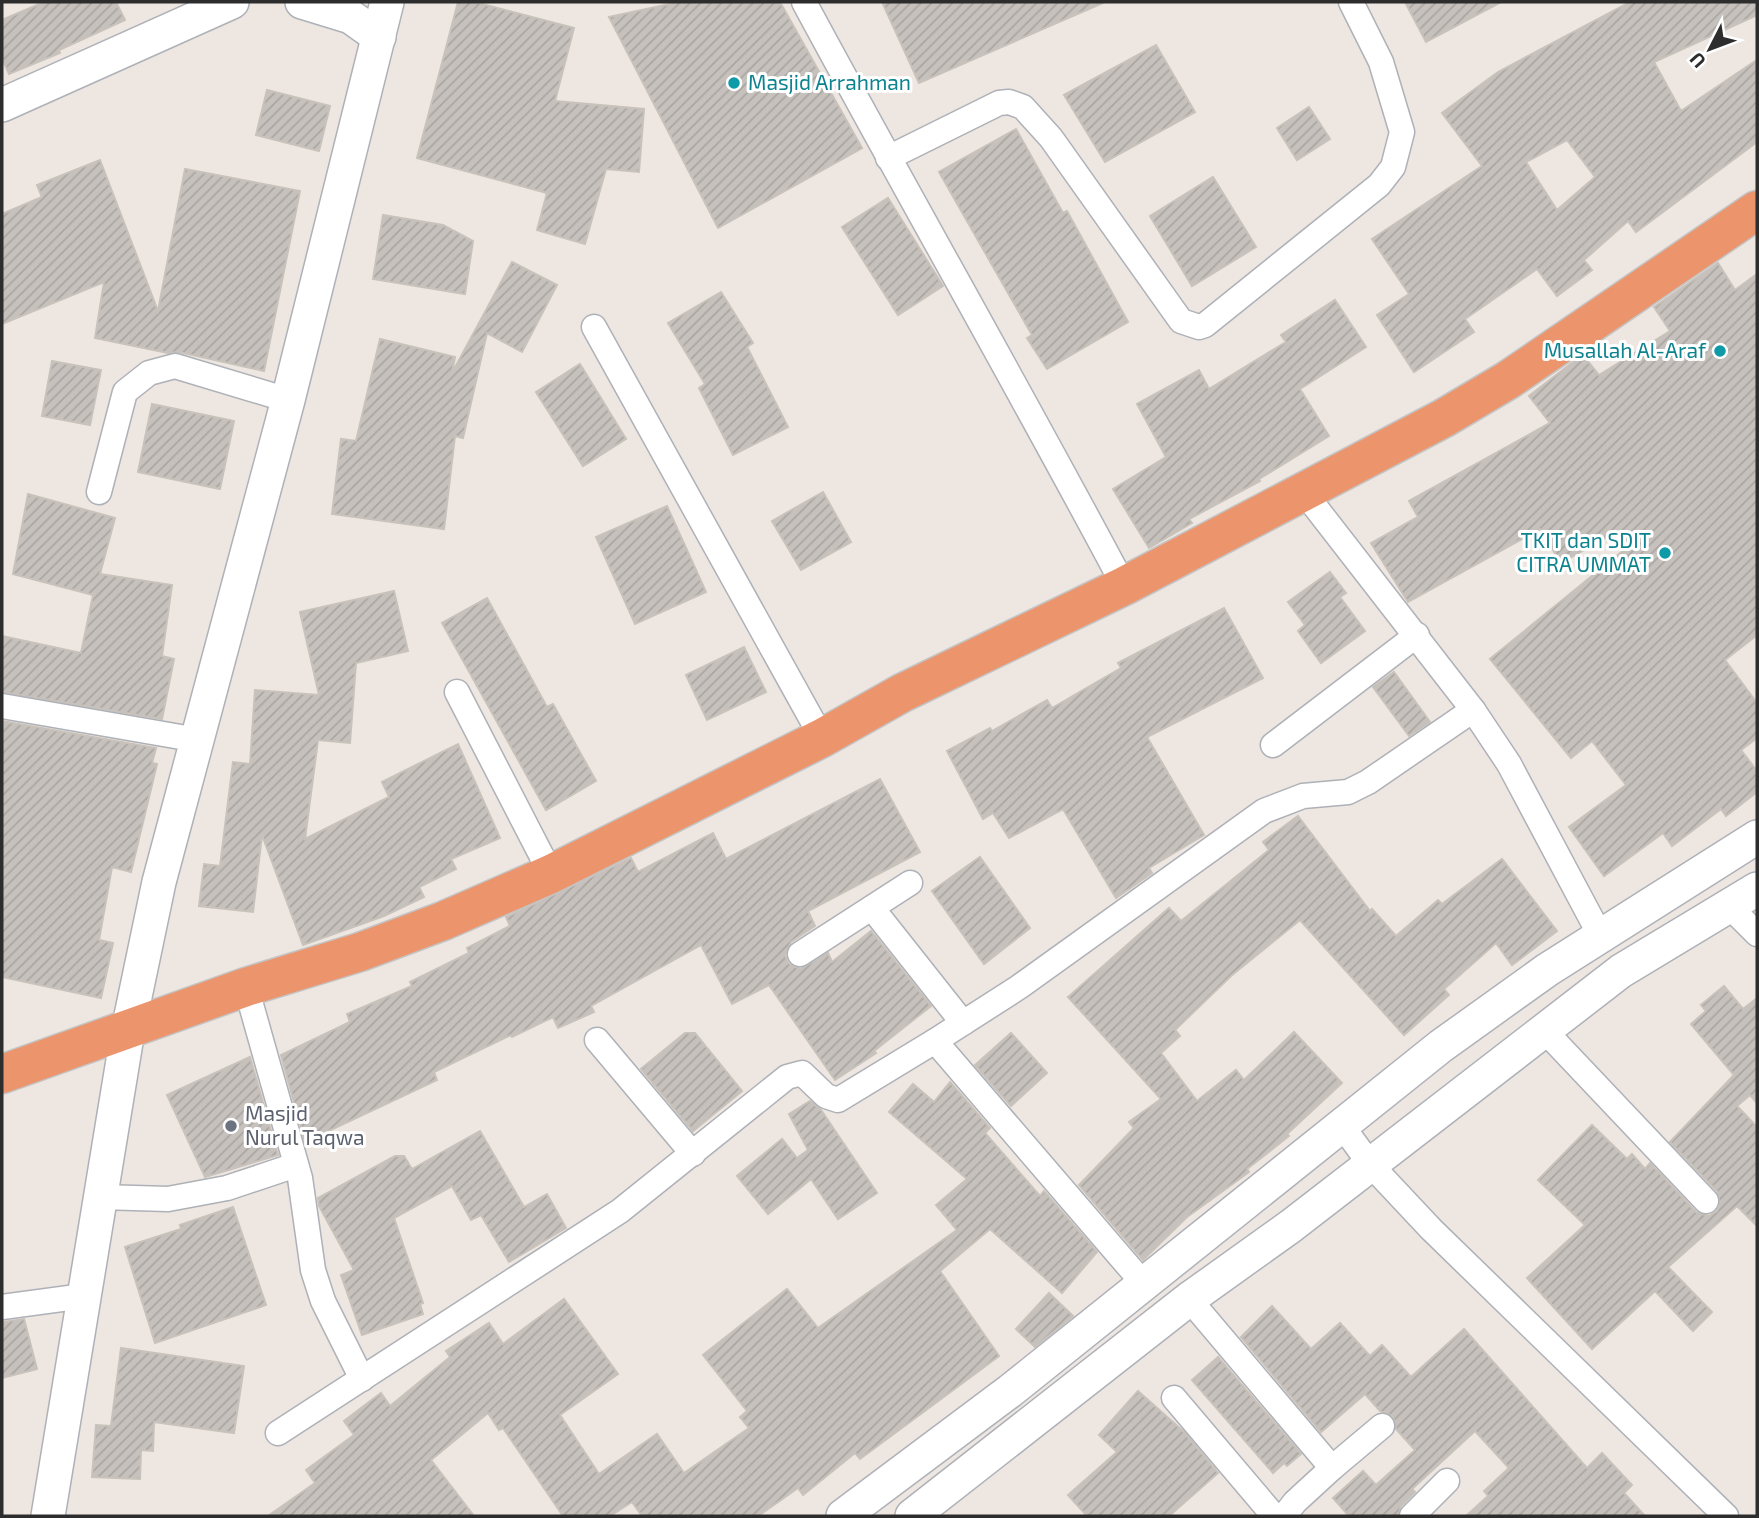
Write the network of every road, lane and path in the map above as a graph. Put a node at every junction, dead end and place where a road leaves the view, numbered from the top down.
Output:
1 (232, 2) edge
2 (302, 2) edge
3 (387, 2) edge
4 (804, 2) edge
5 (1351, 2) edge
6 (379, 37) junction
7 (2, 105) edge
8 (888, 158) junction
9 (1757, 210) edge
10 (594, 327) dead end
11 (288, 400) junction
12 (1303, 491) junction
13 (99, 492) dead end
14 (1124, 586) junction
15 (1417, 635) junction
16 (457, 692) dead end
17 (2, 706) edge
18 (1473, 710) junction
19 (822, 738) junction
20 (198, 740) junction
21 (1273, 745) dead end
22 (1757, 837) edge
23 (551, 874) junction
24 (910, 883) dead end
25 (1757, 889) edge
26 (1729, 906) junction
27 (872, 908) junction
28 (1757, 934) edge
29 (1600, 935) junction
30 (800, 954) dead end
31 (246, 987) junction
32 (963, 1023) junction
33 (1543, 1029) junction
34 (128, 1030) junction
35 (597, 1040) dead end
36 (935, 1041) junction
37 (2, 1074) edge
38 (1343, 1127) junction
39 (693, 1154) junction
40 (1370, 1164) junction
41 (296, 1165) junction
42 (100, 1197) junction
43 (1706, 1201) dead end
44 (1143, 1283) junction
45 (84, 1296) junction
46 (1189, 1299) junction
47 (2, 1307) edge
48 (362, 1379) junction
49 (1174, 1398) dead end
50 (1382, 1426) dead end
51 (278, 1433) dead end
52 (1332, 1468) junction
53 (1447, 1481) dead end
54 (48, 1516) edge
55 (843, 1516) edge
56 (912, 1516) edge
57 (1274, 1516) edge
58 (1284, 1516) edge
59 (1412, 1516) edge
60 (1726, 1516) edge

1 - 7 street
2 - 6 street
3 - 6 street
4 - 8 street
5 - 8 street
6 - 11 street
8 - 14 street
9 - 12 highway
10 - 19 street
11 - 13 street
11 - 20 street
12 - 14 highway
12 - 15 street
14 - 19 highway
15 - 18 street
15 - 21 street
16 - 23 street
17 - 20 street
18 - 29 street
18 - 32 street
19 - 23 highway
20 - 34 street
22 - 29 street
23 - 31 highway
24 - 27 street
25 - 26 street
26 - 28 street
26 - 33 street
27 - 30 street
27 - 32 street
29 - 38 street
31 - 34 highway
31 - 41 street
32 - 36 street
33 - 40 street
33 - 43 street
34 - 37 highway
34 - 42 street
35 - 39 street
36 - 39 street
36 - 44 street
38 - 40 street
38 - 44 street
39 - 48 street
40 - 46 street
40 - 60 street
41 - 42 street
41 - 48 street
42 - 45 street
44 - 55 street
45 - 47 street
45 - 54 street
46 - 52 street
46 - 56 street
48 - 51 street
49 - 57 street
50 - 52 street
52 - 58 street
53 - 59 street

